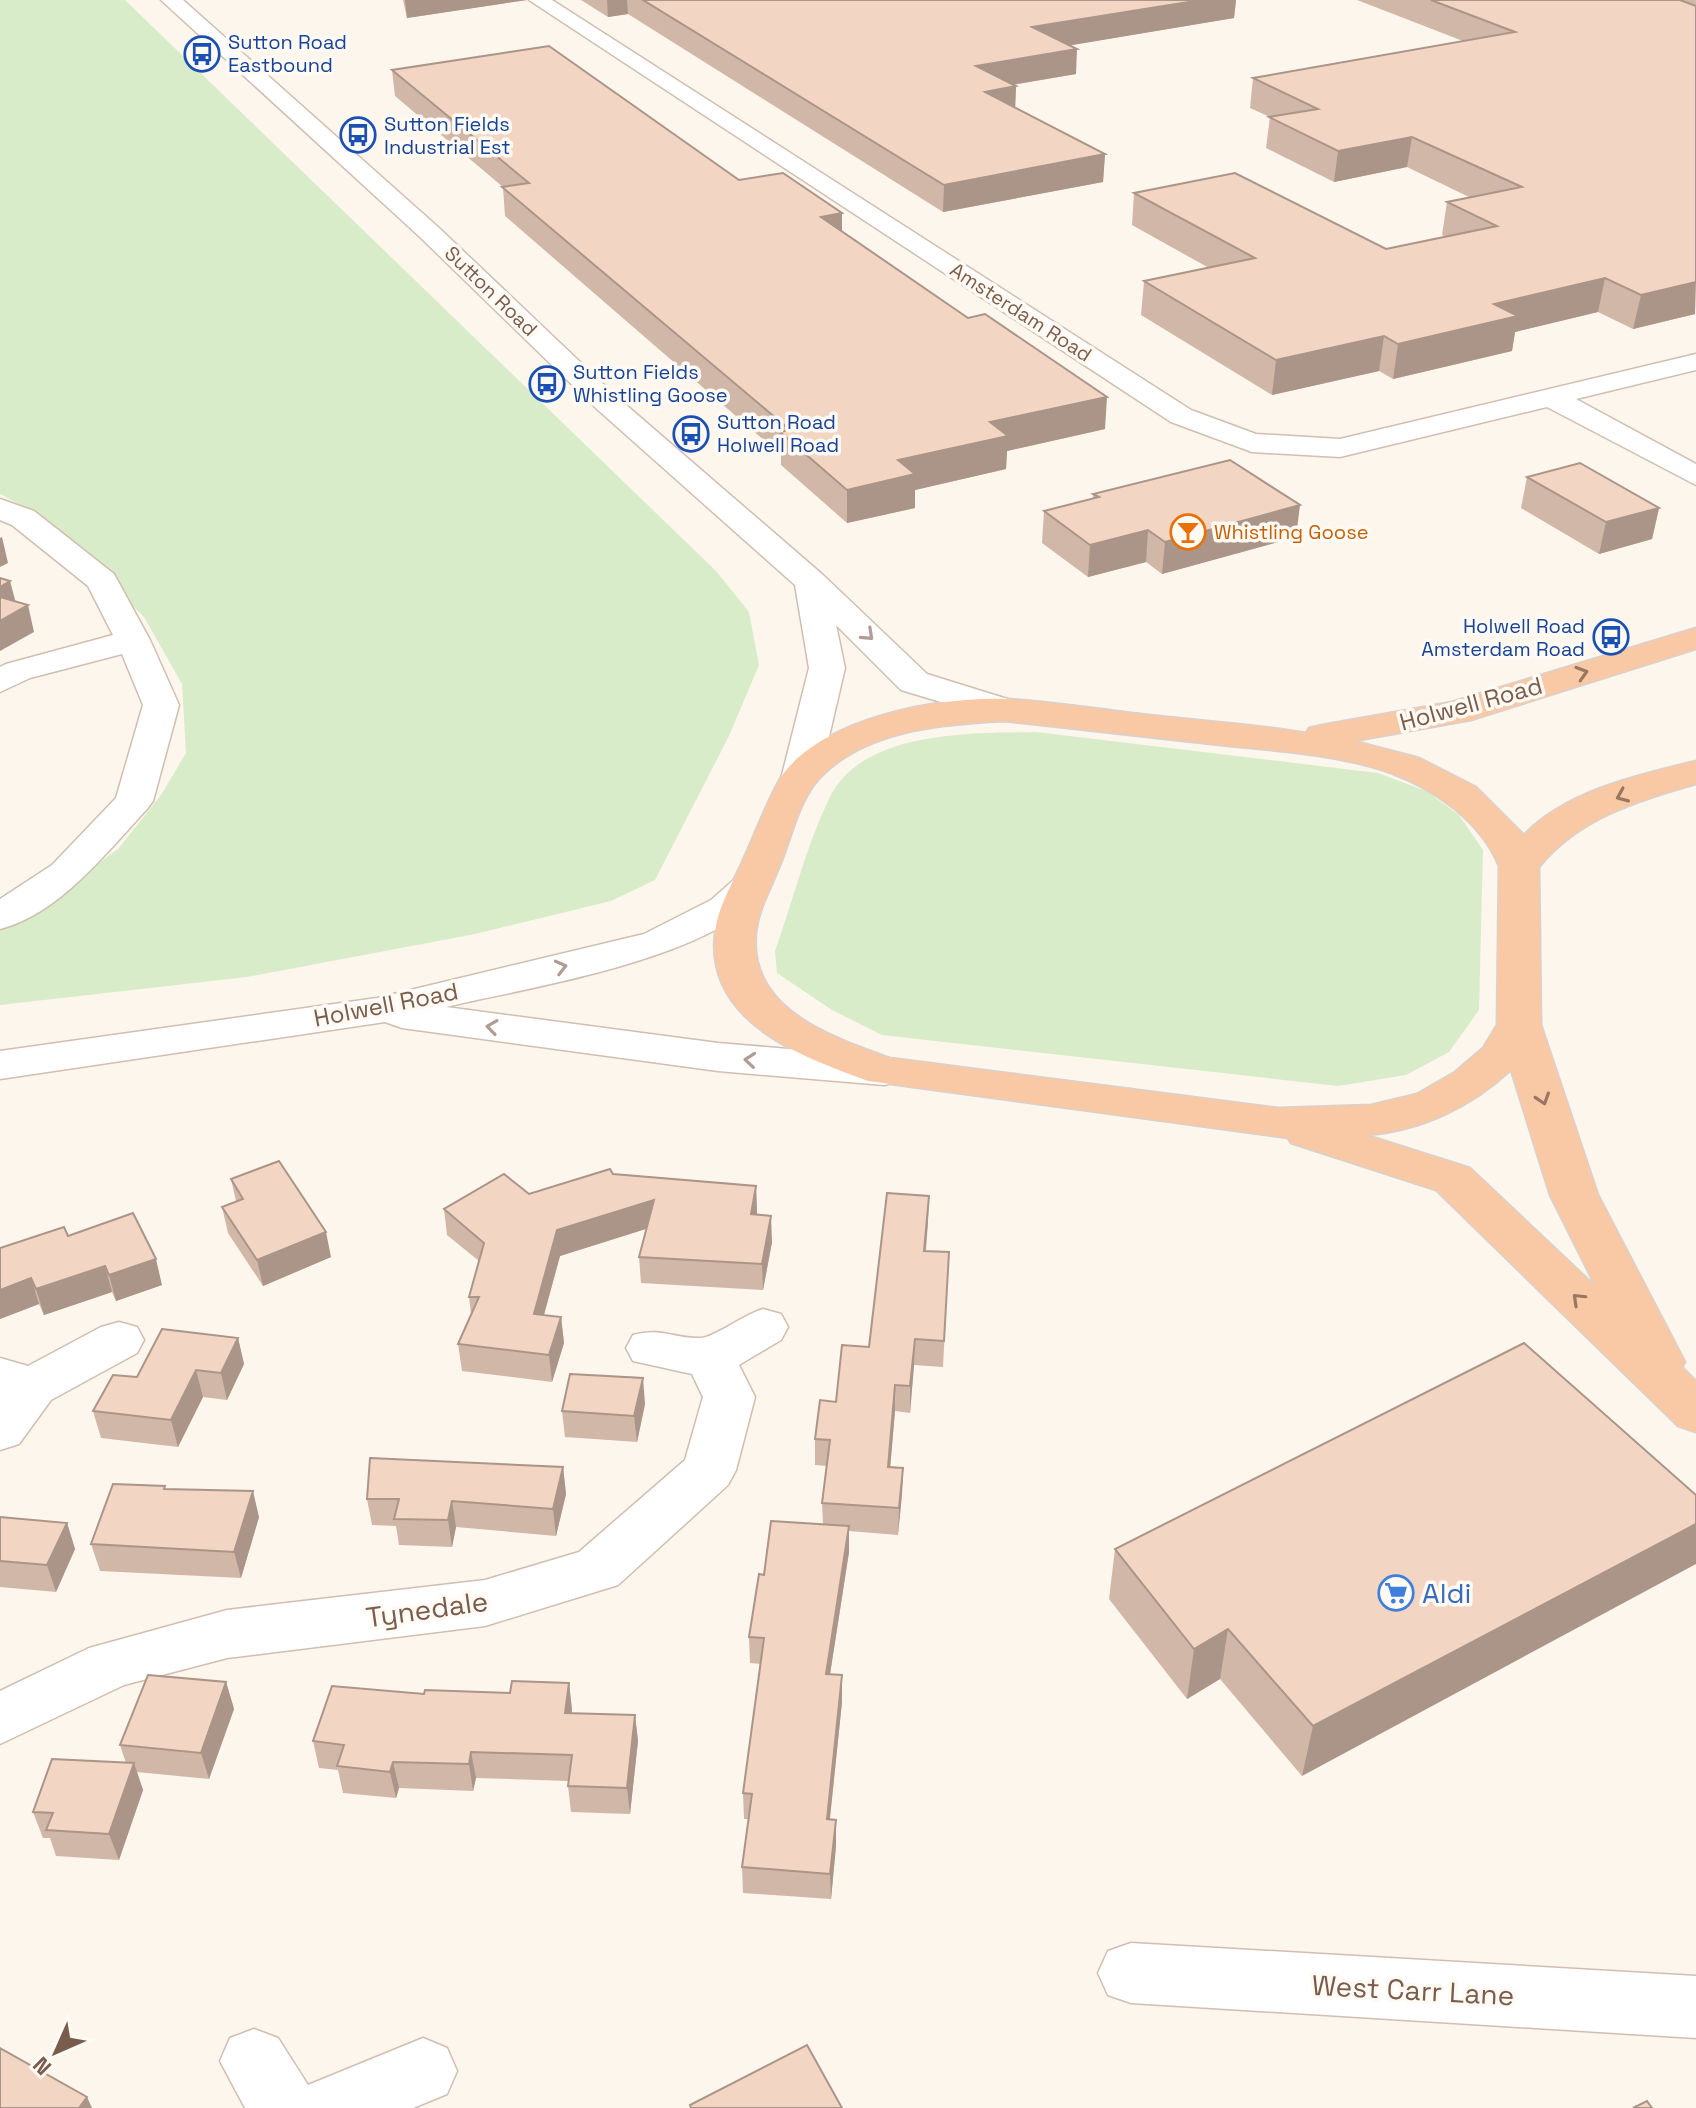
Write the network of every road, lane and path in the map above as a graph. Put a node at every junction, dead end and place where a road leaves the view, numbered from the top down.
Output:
1 (171, 0) edge
2 (539, 0) edge
3 (1696, 362) edge
4 (1554, 399) junction
5 (1696, 476) edge
6 (0, 508) edge
7 (811, 582) junction
8 (1696, 638) edge
9 (133, 640) junction
10 (0, 681) edge
11 (1004, 710) junction
12 (1288, 741) junction
13 (1696, 772) edge
14 (801, 775) junction
15 (1519, 866) junction
16 (752, 884) junction
17 (0, 917) edge
18 (377, 1011) junction
19 (1519, 1025) junction
20 (0, 1065) edge
21 (884, 1071) junction
22 (1278, 1123) junction
23 (763, 1327) dead end
24 (119, 1340) dead end
25 (651, 1348) dead end
26 (710, 1358) junction
27 (16, 1382) edge
28 (1686, 1402) edge
29 (0, 1430) edge
30 (7, 1703) edge
31 (1131, 1973) dead end
32 (1696, 2007) edge
33 (423, 2071) dead end
34 (332, 2108) edge

1 - 7 street, Sutton Road
2 - 4 street, Amsterdam Road
3 - 4 street, Amsterdam Road
4 - 5 street
6 - 9 street
7 -> 11 street, Sutton Road
7 - 14 street
12 -> 8 highway, Holwell Road
9 - 10 street
9 - 17 street
11 - 12 highway
11 - 14 highway
12 - 15 highway
13 -> 15 highway
14 - 16 highway
15 - 19 highway
18 -> 16 street, Holwell Road
16 - 21 highway
18 - 20 street, Holwell Road
21 -> 18 street
19 - 22 highway
19 -> 28 highway
21 - 22 highway
28 -> 22 highway
23 - 26 street
24 - 27 street
25 - 26 street
26 - 30 street, Tynedale
27 - 29 street
31 - 32 street, West Carr Lane
33 - 34 street

